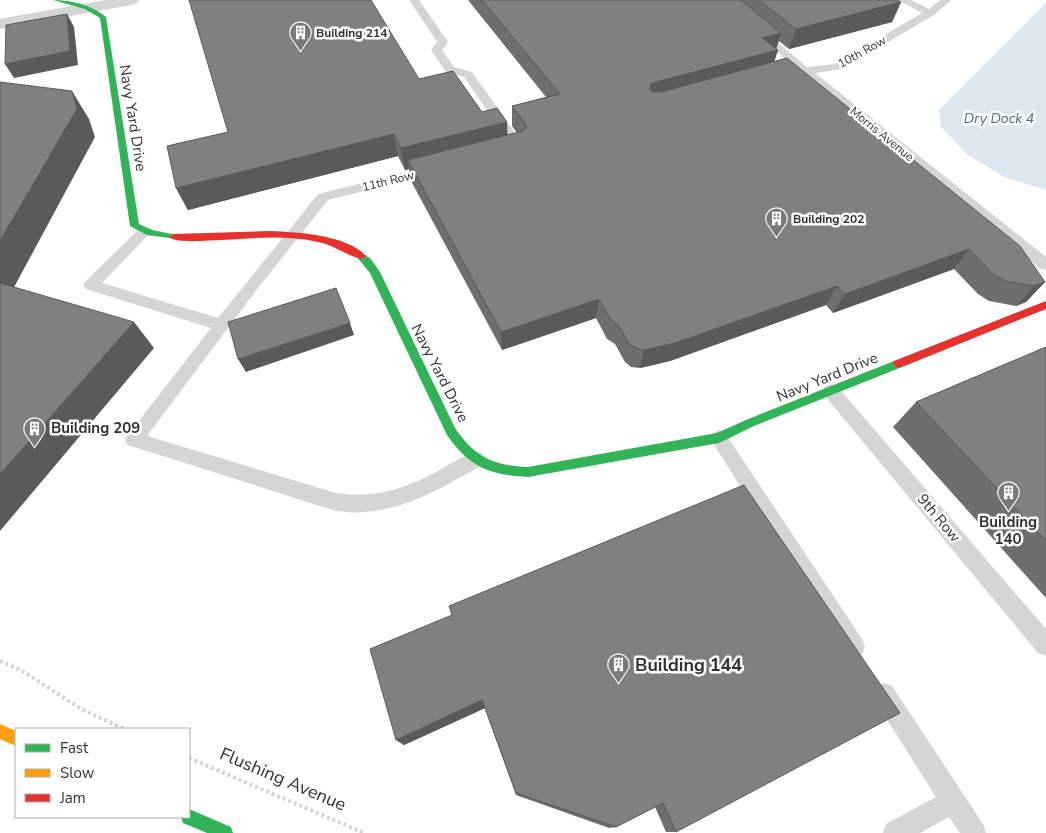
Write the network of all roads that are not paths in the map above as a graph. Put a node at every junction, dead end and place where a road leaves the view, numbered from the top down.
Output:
1 (56, 0) edge
2 (132, 0) edge
3 (414, 0) edge
4 (903, 0) edge
5 (946, 0) edge
6 (87, 8) junction
7 (930, 13) junction
8 (748, 23) edge
9 (0, 24) edge
10 (804, 70) junction
11 (786, 73) edge
12 (500, 152) edge
13 (444, 166) edge
14 (145, 231) junction
15 (290, 236) junction
16 (1046, 266) edge
17 (1046, 305) edge
18 (222, 325) junction
19 (831, 391) junction
20 (719, 438) junction
21 (476, 459) junction
22 (1046, 645) edge
23 (0, 731) edge
24 (15, 738) edge
25 (953, 801) junction
26 (190, 817) edge
27 (225, 833) edge
28 (895, 833) edge
29 (974, 833) edge

1 - 6 street, Navy Yard Drive
2 - 6 street
3 - 12 lane
4 - 7 lane
5 - 7 lane, 10th Row
6 - 9 street
6 - 14 street, Navy Yard Drive
7 - 10 lane, 10th Row
8 - 10 lane, Morris Avenue
10 - 11 lane, 10th Row
10 - 16 lane, Morris Avenue
13 - 15 lane, 11th Row
14 - 15 street, Navy Yard Drive
14 - 18 lane
15 - 18 lane, 11th Row
15 - 21 street, Navy Yard Drive
17 - 19 street, Navy Yard Drive
18 - 21 lane, 11th Row
19 - 20 street, Navy Yard Drive
19 - 22 lane, 9th Row
20 - 21 street, Navy Yard Drive
20 - 25 lane
23 - 24 street
25 - 28 lane
25 - 29 lane
26 - 27 street

